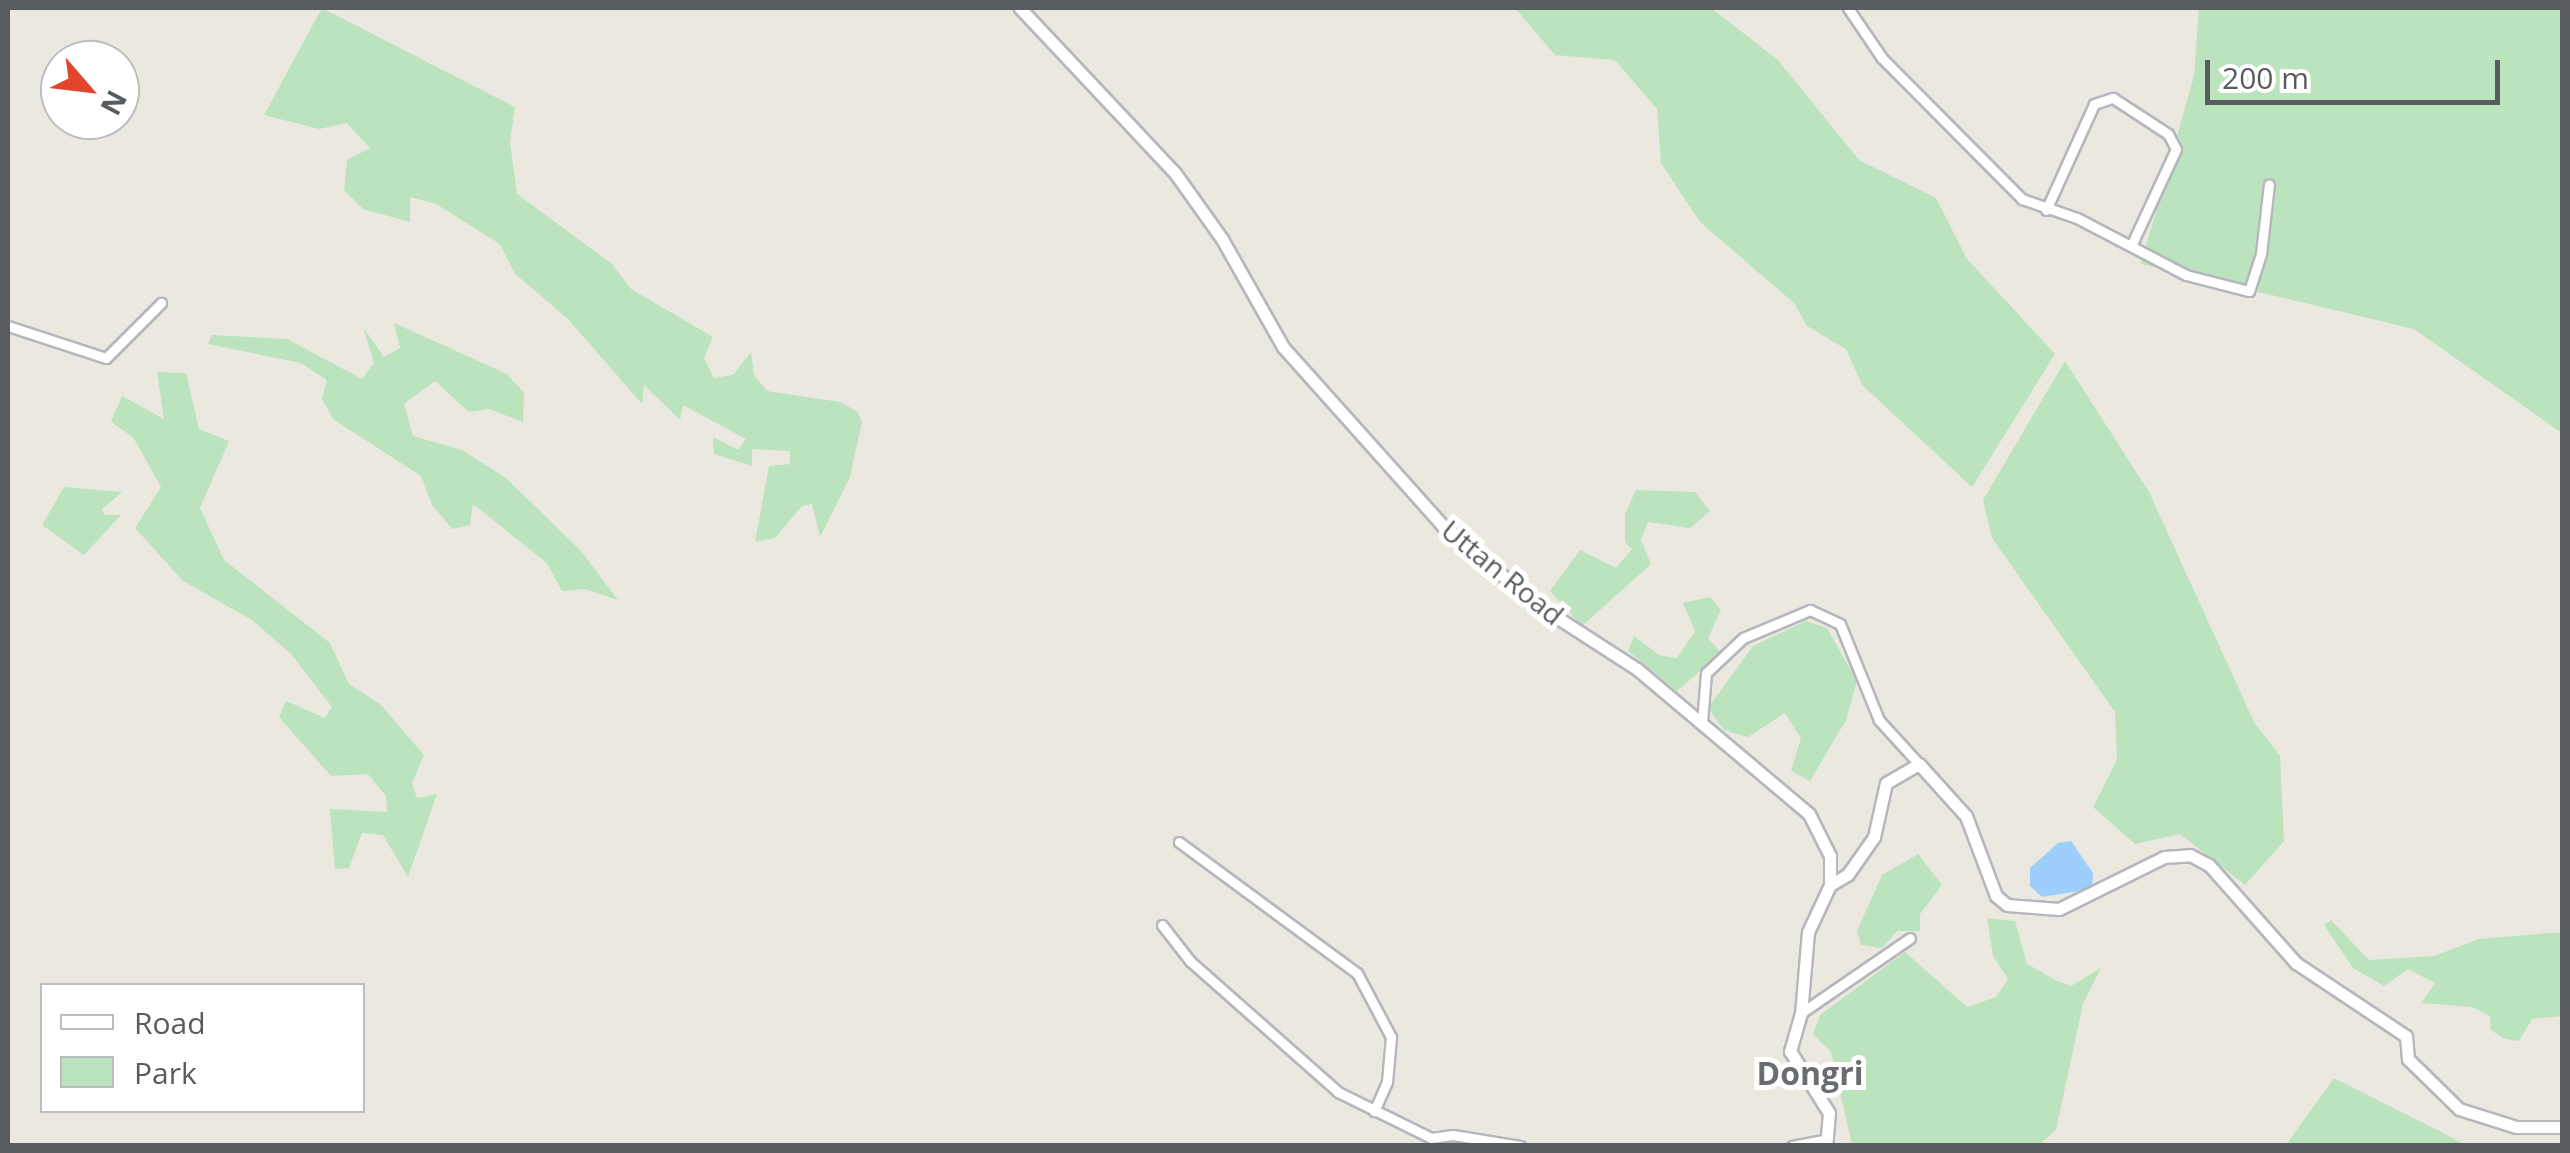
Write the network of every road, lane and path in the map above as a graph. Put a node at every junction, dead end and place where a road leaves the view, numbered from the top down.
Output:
1 (1020, 8) edge
2 (1848, 8) edge
3 (2269, 184) dead end
4 (2046, 210) junction
5 (2131, 246) junction
6 (161, 303) dead end
7 (8, 326) edge
8 (1702, 722) junction
9 (1919, 764) junction
10 (1179, 842) dead end
11 (1830, 885) junction
12 (1162, 925) dead end
13 (1910, 938) dead end
14 (1801, 1013) junction
15 (1374, 1110) junction
16 (2562, 1128) edge
17 (1826, 1142) edge
18 (1520, 1146) edge
19 (1792, 1146) edge

1 - 8 main road, Uttan Road
2 - 4 street
3 - 5 street
4 - 5 street
4 - 5 street
6 - 7 street
8 - 9 street
8 - 11 main road, Uttan Road
9 - 11 main road
9 - 16 main road
10 - 15 street
11 - 14 main road
12 - 15 street
13 - 14 street
14 - 17 main road
15 - 18 street
17 - 19 street

